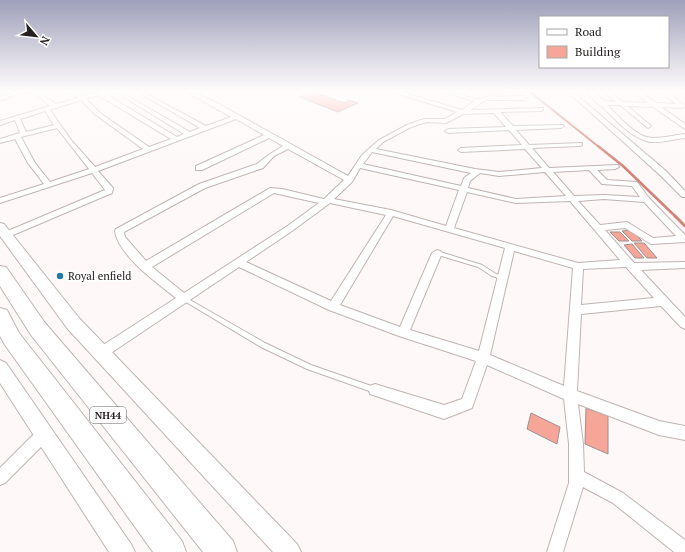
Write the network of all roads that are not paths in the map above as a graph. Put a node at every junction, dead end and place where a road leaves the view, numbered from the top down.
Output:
1 (21, 117) edge
2 (54, 117) edge
3 (102, 117) edge
4 (139, 117) edge
5 (160, 117) edge
6 (185, 117) edge
7 (236, 117) joint
8 (454, 117) edge
9 (501, 117) edge
10 (599, 117) edge
11 (618, 117) edge
12 (637, 117) edge
13 (672, 117) edge
14 (17, 118) junction
15 (0, 123) edge
16 (59, 126) junction
17 (562, 126) dead end
18 (648, 126) dead end
19 (685, 126) edge
20 (205, 128) junction
21 (511, 128) junction
22 (448, 131) dead end
23 (189, 134) junction
24 (21, 135) junction
25 (270, 135) junction
26 (685, 136) edge
27 (623, 137) junction
28 (641, 137) junction
29 (176, 139) junction
30 (0, 141) edge
31 (580, 144) dead end
32 (289, 146) junction
33 (527, 147) junction
34 (148, 149) junction
35 (372, 150) junction
36 (461, 150) dead end
37 (359, 165) junction
38 (615, 167) dead end
39 (199, 168) dead end
40 (592, 169) junction
41 (93, 170) junction
42 (547, 170) junction
43 (477, 172) junction
44 (349, 180) junction
45 (48, 186) junction
46 (462, 190) junction
47 (685, 195) edge
48 (573, 199) junction
49 (646, 200) junction
50 (0, 201) edge
51 (326, 201) junction
52 (391, 213) junction
53 (598, 228) junction
54 (448, 229) junction
55 (3, 231) edge
56 (684, 239) edge
57 (510, 246) junction
58 (437, 253) joint
59 (238, 262) junction
60 (630, 265) junction
61 (685, 265) edge
62 (146, 266) junction
63 (578, 266) junction
64 (0, 272) edge
65 (502, 277) junction
66 (183, 298) junction
67 (665, 301) junction
68 (333, 307) junction
69 (575, 310) junction
70 (0, 316) edge
71 (685, 324) edge
72 (403, 333) junction
73 (101, 353) junction
74 (483, 358) junction
75 (0, 368) edge
76 (374, 390) joint
77 (570, 395) junction
78 (685, 433) edge
79 (44, 434) junction
80 (577, 476) junction
81 (0, 478) edge
82 (685, 550) edge
83 (123, 552) edge
84 (171, 552) edge
85 (222, 552) edge
86 (289, 552) edge
87 (555, 552) edge

1 - 14 street
2 - 16 street
3 - 34 street
4 - 29 street
5 - 23 street
6 - 20 street
7 - 20 street
7 - 25 street
8 - 35 street
9 - 21 street
10 - 27 street
11 - 28 street
12 - 18 street
13 - 19 street
14 - 15 street
14 - 24 street
16 - 24 street
16 - 41 street
17 - 21 street
20 - 23 street
21 - 22 street
21 - 33 street
23 - 29 street
24 - 30 street
24 - 45 street
25 - 32 street
25 - 39 street
26 - 28 street
27 - 28 street
27 - 47 street
29 - 34 street
31 - 33 street
32 - 44 street
32 - 62 street
33 - 36 street
33 - 42 street
34 - 41 street
35 - 37 street
35 - 43 street
37 - 44 street
37 - 46 street
38 - 40 street
40 - 42 street
40 - 49 street
41 - 45 street
41 - 55 street
42 - 43 street
42 - 48 street
43 - 46 street
44 - 51 street
45 - 50 street
46 - 48 street
46 - 54 street
48 - 49 street
48 - 53 street
49 - 56 street
51 - 52 street
51 - 59 street
51 - 62 street
52 - 54 street
52 - 68 street
53 - 56 street
53 - 60 street
54 - 57 street
55 - 73 street
57 - 63 street
57 - 65 street
58 - 65 lane
58 - 72 street
59 - 66 street
59 - 68 street
60 - 61 street
60 - 63 street
60 - 67 street
62 - 66 street
63 - 69 street
64 - 85 highway, NH44
65 - 74 street
66 - 73 street
66 - 76 lane
67 - 69 street
67 - 71 street
68 - 72 street
69 - 77 street
70 - 84 highway, NH44
72 - 74 street
73 - 86 street
74 - 76 street
74 - 77 street
75 - 79 street
77 - 78 street
77 - 80 street
79 - 81 street
79 - 83 street
80 - 82 street
80 - 87 street

